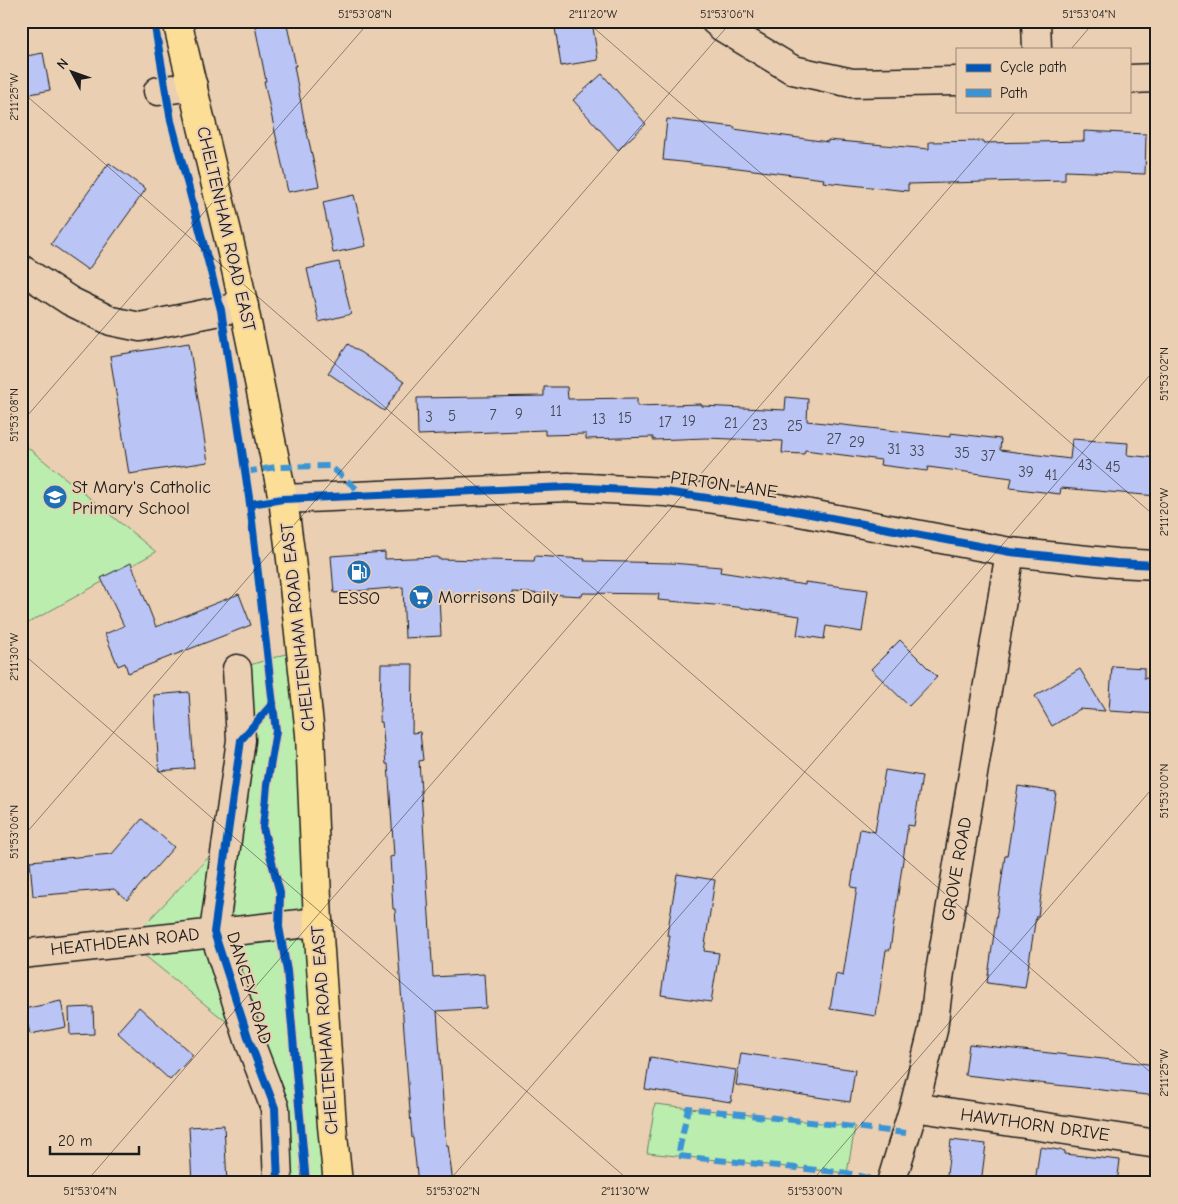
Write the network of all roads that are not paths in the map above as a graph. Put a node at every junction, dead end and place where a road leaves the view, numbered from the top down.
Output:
1 (177, 21) edge
2 (715, 21) edge
3 (1036, 21) edge
4 (1037, 48) edge
5 (1130, 78) edge
6 (1157, 78) edge
7 (956, 81) edge
8 (193, 86) junction
9 (158, 91) dead end
10 (21, 269) edge
11 (244, 306) junction
12 (283, 500) junction
13 (1010, 552) junction
14 (1157, 565) edge
15 (237, 669) dead end
16 (318, 922) junction
17 (214, 932) junction
18 (21, 954) edge
19 (914, 1107) junction
20 (1157, 1144) edge
21 (278, 1183) edge
22 (338, 1183) edge
23 (891, 1183) edge

1 - 8 main road, CHELTENHAM ROAD EAST
2 - 7 street
3 - 4 street
5 - 6 street
8 - 9 street
8 - 11 main road, CHELTENHAM ROAD EAST
10 - 11 street
11 - 12 main road, CHELTENHAM ROAD EAST
12 - 13 street, PIRTON LANE
12 - 16 main road, CHELTENHAM ROAD EAST
13 - 14 street, PIRTON LANE
13 - 19 street, GROVE ROAD
15 - 17 street, DANCEY ROAD
16 - 17 street, HEATHDEAN ROAD
16 - 22 main road, CHELTENHAM ROAD EAST
17 - 18 street, HEATHDEAN ROAD
17 - 21 street, DANCEY ROAD
19 - 20 street, HAWTHORN DRIVE
19 - 23 street, GROVE ROAD

